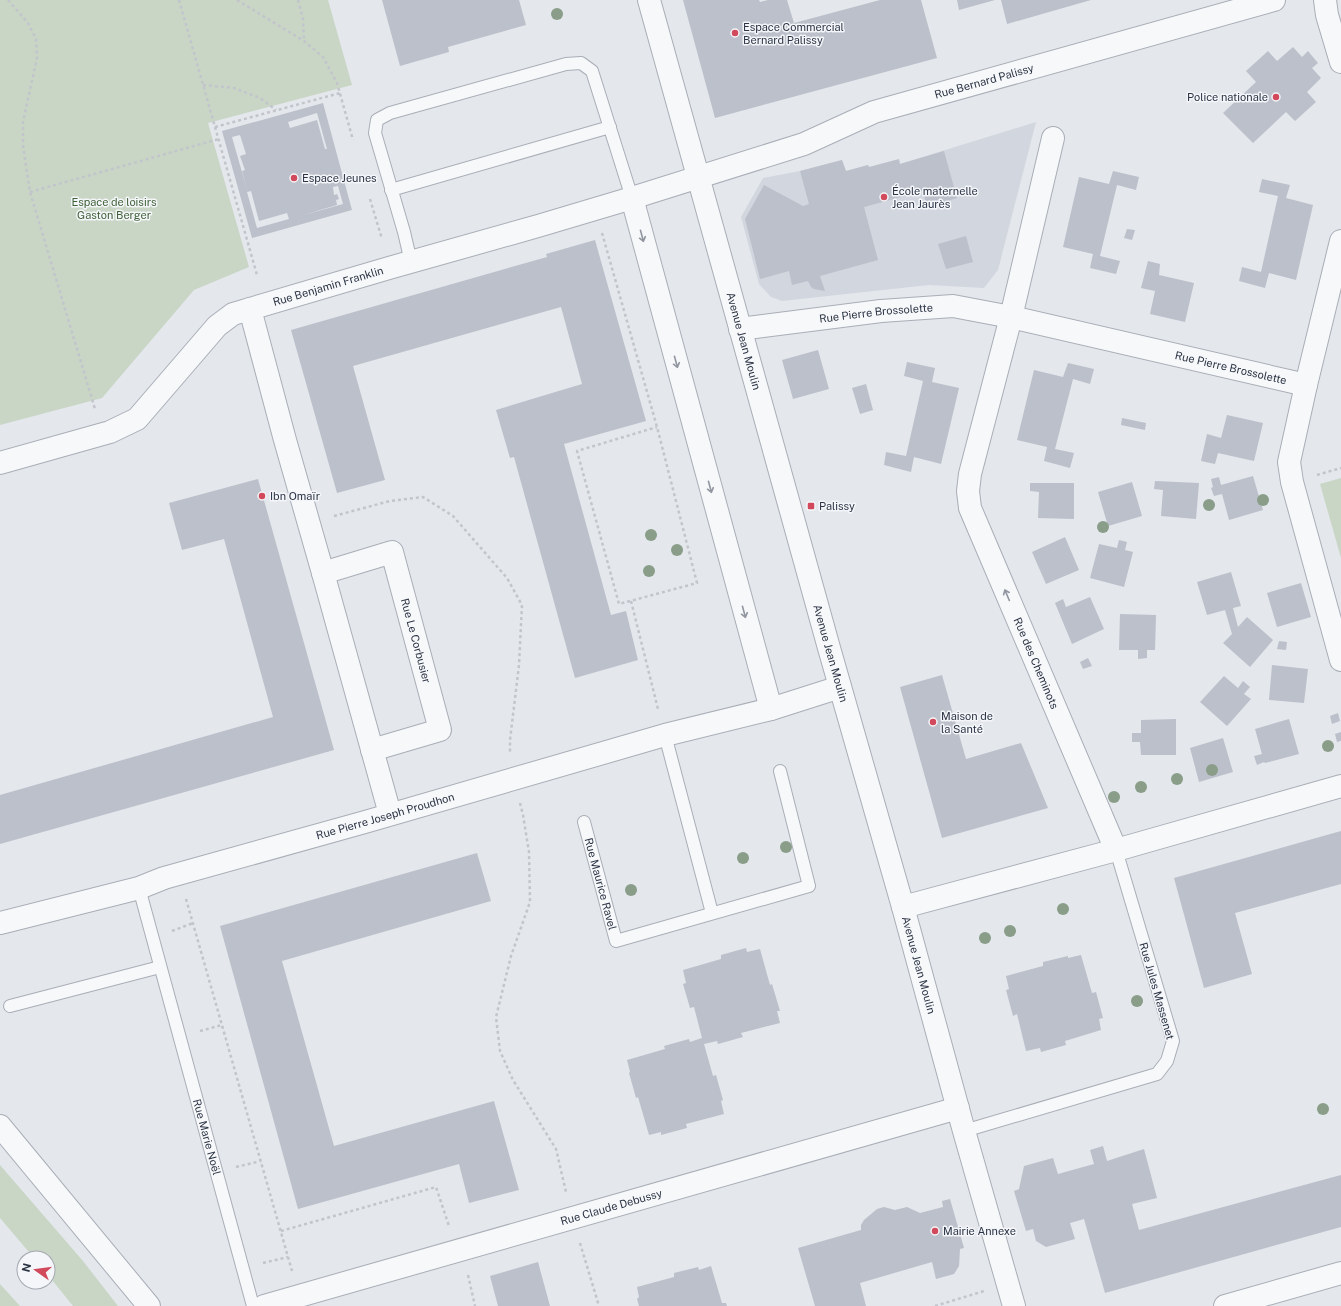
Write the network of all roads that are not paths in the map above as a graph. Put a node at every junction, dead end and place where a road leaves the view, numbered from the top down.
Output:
1 (649, 0) edge
2 (1274, 0) edge
3 (1325, 0) edge
4 (1341, 62) edge
5 (610, 127) junction
6 (1053, 138) dead end
7 (698, 176) junction
8 (391, 190) junction
9 (632, 198) junction
10 (1341, 241) edge
11 (411, 262) junction
12 (250, 309) junction
13 (1011, 317) junction
14 (740, 329) junction
15 (1306, 385) junction
16 (0, 463) edge
17 (323, 573) junction
18 (1341, 660) edge
19 (840, 687) junction
20 (771, 709) junction
21 (665, 735) junction
22 (372, 750) junction
23 (780, 771) dead end
24 (1341, 786) edge
25 (390, 814) junction
26 (584, 822) dead end
27 (1116, 850) junction
28 (139, 888) junction
29 (903, 907) junction
30 (712, 914) junction
31 (0, 923) edge
32 (160, 967) junction
33 (10, 1006) dead end
34 (958, 1108) junction
35 (0, 1126) edge
36 (964, 1131) junction
37 (1341, 1273) edge
38 (317, 1299) edge
39 (149, 1306) edge
40 (253, 1306) edge
41 (264, 1306) edge
42 (1014, 1306) edge
43 (1225, 1306) edge

1 - 7 street, Avenue Jean Moulin
2 - 7 street, Rue Bernard Palissy
3 - 4 street
5 - 8 lane
5 - 8 lane
5 - 9 lane
6 - 13 street
7 - 9 street, Rue Benjamin Franklin
7 - 14 street, Avenue Jean Moulin
8 - 11 lane
9 - 11 street, Rue Benjamin Franklin
9 -> 20 street
10 - 15 street
11 - 12 street, Rue Benjamin Franklin
12 - 16 street, Rue Benjamin Franklin
12 - 17 street
13 - 14 street, Rue Pierre Brossolette
13 - 15 street, Rue Pierre Brossolette
27 -> 13 street, Rue des Cheminots
14 - 19 street, Avenue Jean Moulin
15 - 18 street
17 - 22 street
17 - 22 street, Rue Le Corbusier
19 - 20 street, Rue Pierre Joseph Proudhon
19 - 29 street, Avenue Jean Moulin
20 - 21 street, Rue Pierre Joseph Proudhon
21 - 25 street, Rue Pierre Joseph Proudhon
21 - 30 lane
22 - 25 street
23 - 30 lane, Rue Maurice Ravel
24 - 27 street
25 - 28 street, Rue Pierre Joseph Proudhon
26 - 30 lane, Rue Maurice Ravel
27 - 29 street
27 - 36 lane, Rue Jules Massenet
28 - 31 street, Rue Pierre Joseph Proudhon
28 - 32 lane, Rue Marie Noël
29 - 34 street, Avenue Jean Moulin
32 - 33 lane
32 - 40 lane, Rue Marie Noël
34 - 36 street, Avenue Jean Moulin
34 - 38 street, Rue Claude Debussy
35 - 39 street
36 - 42 street, Avenue Jean Moulin
37 - 43 street
38 - 41 street, Rue Claude Debussy

